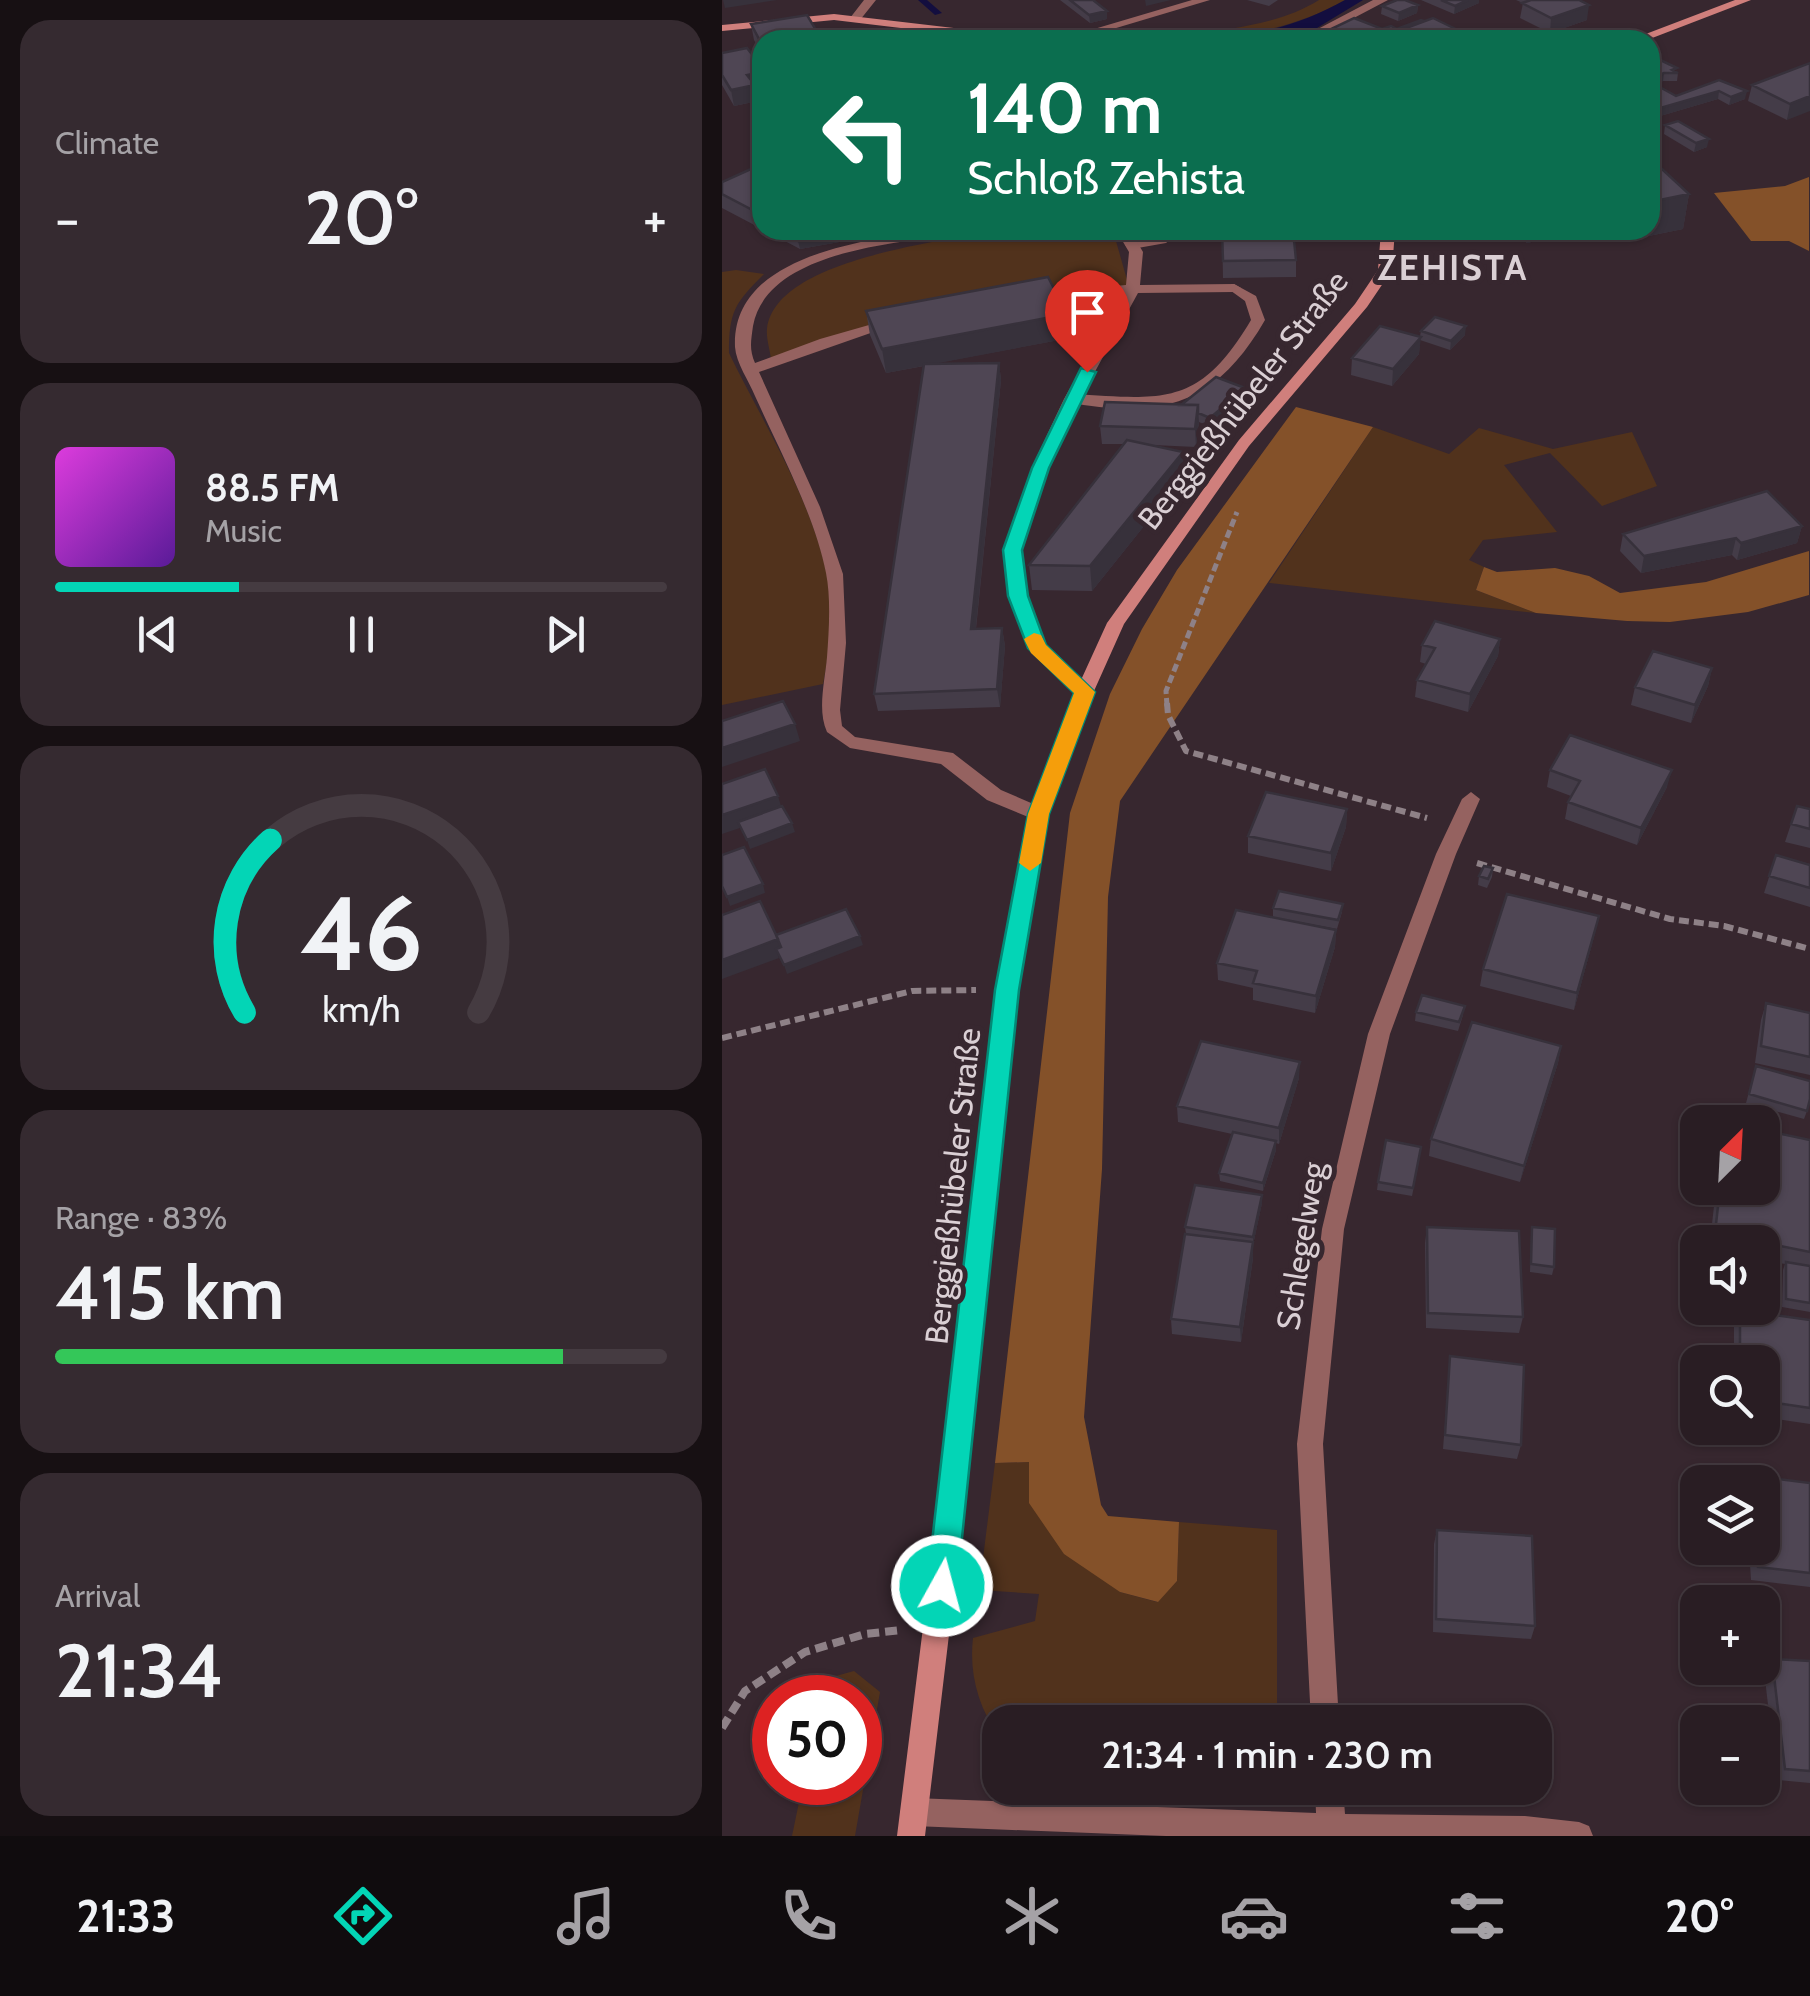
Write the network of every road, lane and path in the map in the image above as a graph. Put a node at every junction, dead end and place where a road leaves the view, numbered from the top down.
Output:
1 (870, 0) edge
2 (1204, 0) edge
3 (1382, 0) edge
4 (1744, 0) edge
5 (856, 18) junction
6 (722, 28) edge
7 (951, 30) edge
8 (1098, 30) edge
9 (1323, 30) edge
10 (1660, 31) edge
11 (904, 240) edge
12 (1129, 240) edge
13 (1161, 240) edge
14 (1387, 240) edge
15 (1132, 246) junction
16 (1134, 288) junction
17 (1016, 299) edge
18 (914, 318) edge
19 (750, 370) junction
20 (1072, 399) junction
21 (1244, 442) junction
22 (1085, 692) junction
23 (1471, 799) dead end
24 (1038, 814) junction
25 (1456, 829) junction
26 (1446, 854) junction
27 (1810, 949) edge
28 (1007, 990) junction
29 (722, 1038) edge
30 (937, 1626) junction
31 (1324, 1705) edge
32 (722, 1728) edge
33 (1330, 1805) edge
34 (912, 1824) edge
35 (1332, 1832) edge
36 (1579, 1836) edge

1 - 5 street
2 - 8 street
3 - 9 street
4 - 10 main road
5 - 6 main road
5 - 7 main road
11 - 19 street
12 - 15 street
13 - 15 street
14 - 21 main road, Berggießhübeler Straße
15 - 16 street
16 - 17 street
16 - 20 street
16 - 20 street
18 - 19 street
19 - 24 street
20 - 22 street
21 - 22 main road, Berggießhübeler Straße
21 - 25 path
22 - 24 main road, Berggießhübeler Straße
23 - 25 street, Schlegelweg
24 - 28 main road, Berggießhübeler Straße
25 - 26 street, Schlegelweg
26 - 27 path
26 - 31 street, Schlegelweg
28 - 29 path
28 - 30 main road, Berggießhübeler Straße
30 - 32 path
30 - 34 main road, Berggießhübeler Straße
33 - 35 street
34 - 35 street
35 - 36 street

